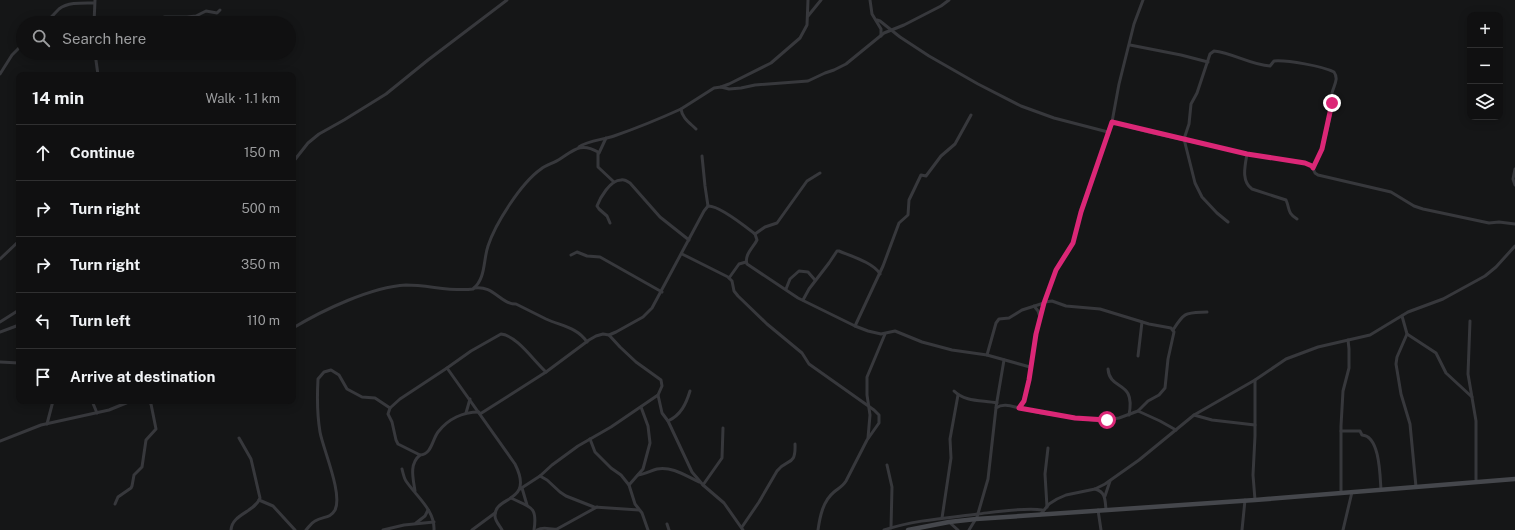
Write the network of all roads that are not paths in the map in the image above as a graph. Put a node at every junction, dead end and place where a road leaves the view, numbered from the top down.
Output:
1 (507, 0) edge
2 (808, 0) edge
3 (822, 0) edge
4 (870, 0) edge
5 (949, 0) edge
6 (1143, 0) edge
7 (94, 2) edge
8 (220, 10) dead end
9 (52, 16) edge
10 (94, 16) edge
11 (196, 16) edge
12 (808, 16) junction
13 (876, 20) junction
14 (892, 30) junction
15 (881, 36) junction
16 (1130, 44) junction
17 (16, 51) edge
18 (96, 60) edge
19 (1208, 62) junction
20 (98, 72) edge
21 (0, 74) edge
22 (721, 87) junction
23 (681, 109) junction
24 (972, 115) dead end
25 (1112, 122) junction
26 (696, 129) dead end
27 (1108, 132) junction
28 (606, 138) junction
29 (1184, 139) junction
30 (579, 147) junction
31 (599, 153) junction
32 (1247, 154) junction
33 (702, 156) dead end
34 (296, 158) edge
35 (1313, 168) junction
36 (1515, 169) edge
37 (820, 173) dead end
38 (614, 182) junction
39 (1515, 185) edge
40 (708, 206) junction
41 (1297, 219) dead end
42 (1228, 222) dead end
43 (610, 223) dead end
44 (1515, 224) edge
45 (755, 234) junction
46 (689, 240) junction
47 (16, 244) edge
48 (1515, 246) edge
49 (682, 254) junction
50 (571, 255) dead end
51 (0, 259) edge
52 (746, 262) junction
53 (880, 274) junction
54 (729, 278) junction
55 (815, 280) junction
56 (473, 289) junction
57 (786, 289) junction
58 (662, 292) junction
59 (803, 300) junction
60 (1044, 303) junction
61 (1034, 306) junction
62 (16, 312) edge
63 (1207, 312) dead end
64 (1402, 316) junction
65 (1040, 317) junction
66 (1470, 321) dead end
67 (0, 322) edge
68 (1142, 322) junction
69 (16, 326) edge
70 (296, 326) edge
71 (855, 326) junction
72 (1173, 330) junction
73 (0, 332) edge
74 (885, 334) junction
75 (1407, 334) junction
76 (609, 335) junction
77 (1348, 340) junction
78 (587, 342) junction
79 (987, 355) junction
80 (1138, 356) dead end
81 (1004, 360) junction
82 (0, 362) edge
83 (16, 363) edge
84 (1030, 367) junction
85 (448, 368) junction
86 (1108, 369) dead end
87 (546, 372) junction
88 (1255, 380) junction
89 (690, 391) dead end
90 (954, 391) dead end
91 (658, 395) junction
92 (958, 395) junction
93 (1472, 397) junction
94 (470, 399) junction
95 (997, 403) junction
96 (52, 404) edge
97 (93, 404) edge
98 (122, 404) edge
99 (151, 404) edge
100 (641, 407) junction
101 (870, 407) junction
102 (390, 408) junction
103 (996, 408) junction
104 (1019, 408) junction
105 (1138, 411) junction
106 (97, 413) junction
107 (466, 413) junction
108 (479, 413) junction
109 (1129, 415) junction
110 (1194, 415) junction
111 (668, 421) junction
112 (47, 424) junction
113 (1255, 425) junction
114 (723, 428) dead end
115 (1176, 430) junction
116 (1341, 431) junction
117 (239, 438) dead end
118 (590, 439) junction
119 (868, 440) junction
120 (0, 441) edge
121 (795, 444) dead end
122 (1048, 448) dead end
123 (420, 455) junction
124 (887, 465) dead end
125 (402, 469) dead end
126 (638, 475) junction
127 (540, 476) junction
128 (1111, 479) junction
129 (1515, 479) edge
130 (1476, 482) junction
131 (703, 484) junction
132 (629, 485) junction
133 (1416, 487) junction
134 (521, 489) junction
135 (1095, 489) junction
136 (1382, 490) junction
137 (415, 491) junction
138 (1352, 492) junction
139 (1341, 493) junction
140 (1105, 496) junction
141 (511, 498) junction
142 (259, 500) junction
143 (1245, 500) junction
144 (1254, 500) junction
145 (115, 504) dead end
146 (527, 504) junction
147 (597, 507) junction
148 (1047, 507) junction
149 (428, 510) junction
150 (639, 510) junction
151 (1098, 510) junction
152 (1106, 510) junction
153 (1041, 512) junction
154 (495, 513) junction
155 (977, 517) junction
156 (942, 518) junction
157 (434, 522) junction
158 (949, 522) junction
159 (415, 523) junction
160 (667, 524) dead end
161 (891, 528) junction
162 (743, 529) edge
163 (231, 530) edge
164 (295, 530) edge
165 (306, 530) edge
166 (383, 530) edge
167 (434, 530) edge
168 (472, 530) edge
169 (502, 530) edge
170 (535, 530) edge
171 (648, 530) edge
172 (669, 530) edge
173 (818, 530) edge
174 (884, 530) edge
175 (908, 530) edge
176 (958, 530) edge
177 (969, 530) edge
178 (1101, 530) edge
179 (1242, 530) edge
180 (1343, 530) edge

1 - 34 street
2 - 12 street
3 - 12 street
4 - 13 street
5 - 14 street
6 - 16 street
7 - 9 street
7 - 10 street
8 - 11 street
12 - 22 street
13 - 14 street
13 - 15 street
14 - 15 street
14 - 27 street
15 - 22 street
16 - 19 street
16 - 25 street
17 - 21 street
18 - 20 street
19 - 29 street
19 - 35 street
22 - 23 street
23 - 26 street
23 - 28 street
24 - 53 street
25 - 27 street
25 - 29 street
27 - 60 street
28 - 30 street
28 - 31 street
29 - 32 street
29 - 42 street
30 - 31 street
30 - 56 street
31 - 38 street
32 - 35 street
32 - 41 street
33 - 40 street
35 - 44 street
36 - 39 street
37 - 45 street
38 - 43 street
38 - 46 street
40 - 45 street
40 - 46 street
45 - 52 street
46 - 49 street
47 - 51 street
48 - 64 street
49 - 54 street
49 - 58 street
50 - 58 street
52 - 54 street
52 - 57 street
53 - 55 street
53 - 71 street
54 - 101 street
55 - 57 street
55 - 59 street
56 - 70 street
56 - 78 street
57 - 59 street
58 - 76 street
59 - 71 street
60 - 61 street
60 - 65 street
60 - 68 street
61 - 65 street
61 - 79 street
62 - 67 street
63 - 72 street
64 - 75 street
64 - 77 street
65 - 84 street
66 - 93 street
68 - 72 street
68 - 80 street
69 - 73 street
71 - 74 street
72 - 105 street
74 - 79 street
74 - 101 street
75 - 93 street
75 - 133 street
76 - 78 street
76 - 91 street
77 - 88 street
77 - 116 street
78 - 87 street
79 - 81 street
81 - 84 street
81 - 95 street
82 - 83 street
84 - 104 street
85 - 87 street
85 - 94 street
85 - 102 street
86 - 109 street
87 - 108 street
88 - 110 street
88 - 113 street
89 - 111 street
90 - 92 street
91 - 100 street
91 - 111 street
92 - 95 street
92 - 156 street
93 - 130 street
94 - 107 street
94 - 108 street
95 - 103 street
96 - 112 street
97 - 106 street
98 - 106 street
99 - 145 street
100 - 118 street
100 - 126 street
101 - 119 street
101 - 119 street
102 - 123 street
102 - 165 street
103 - 104 street
103 - 155 street
104 - 109 street
105 - 109 street
105 - 115 street
106 - 112 street
107 - 108 street
107 - 123 street
108 - 134 street
110 - 113 street
110 - 115 street
111 - 131 street
112 - 120 street
113 - 144 street
114 - 131 street
115 - 128 street
116 - 136 street
116 - 139 street
117 - 142 street
118 - 127 street
118 - 132 street
119 - 173 street
121 - 162 street
122 - 148 street
123 - 137 street
124 - 161 street
125 - 137 street
126 - 131 street
126 - 132 street
127 - 134 street
127 - 147 street
128 - 135 street
128 - 140 street
129 - 130 main road
130 - 133 main road
131 - 162 street
132 - 150 street
133 - 136 main road
134 - 141 street
134 - 146 street
135 - 140 street
135 - 148 street
136 - 138 main road
137 - 149 street
138 - 139 main road
138 - 180 street
139 - 144 main road
140 - 152 street
141 - 146 street
141 - 154 street
142 - 163 street
142 - 164 street
143 - 144 main road
143 - 152 main road
143 - 179 street
146 - 170 street
147 - 150 street
147 - 170 street
148 - 153 street
149 - 157 street
149 - 159 street
150 - 171 street
151 - 152 main road
151 - 153 main road
151 - 178 street
153 - 155 main road
154 - 168 street
154 - 169 street
155 - 156 street
155 - 158 main road
155 - 177 street
156 - 161 street
157 - 159 street
157 - 167 street
158 - 175 main road
158 - 176 street
159 - 166 street
160 - 172 street
161 - 174 street

